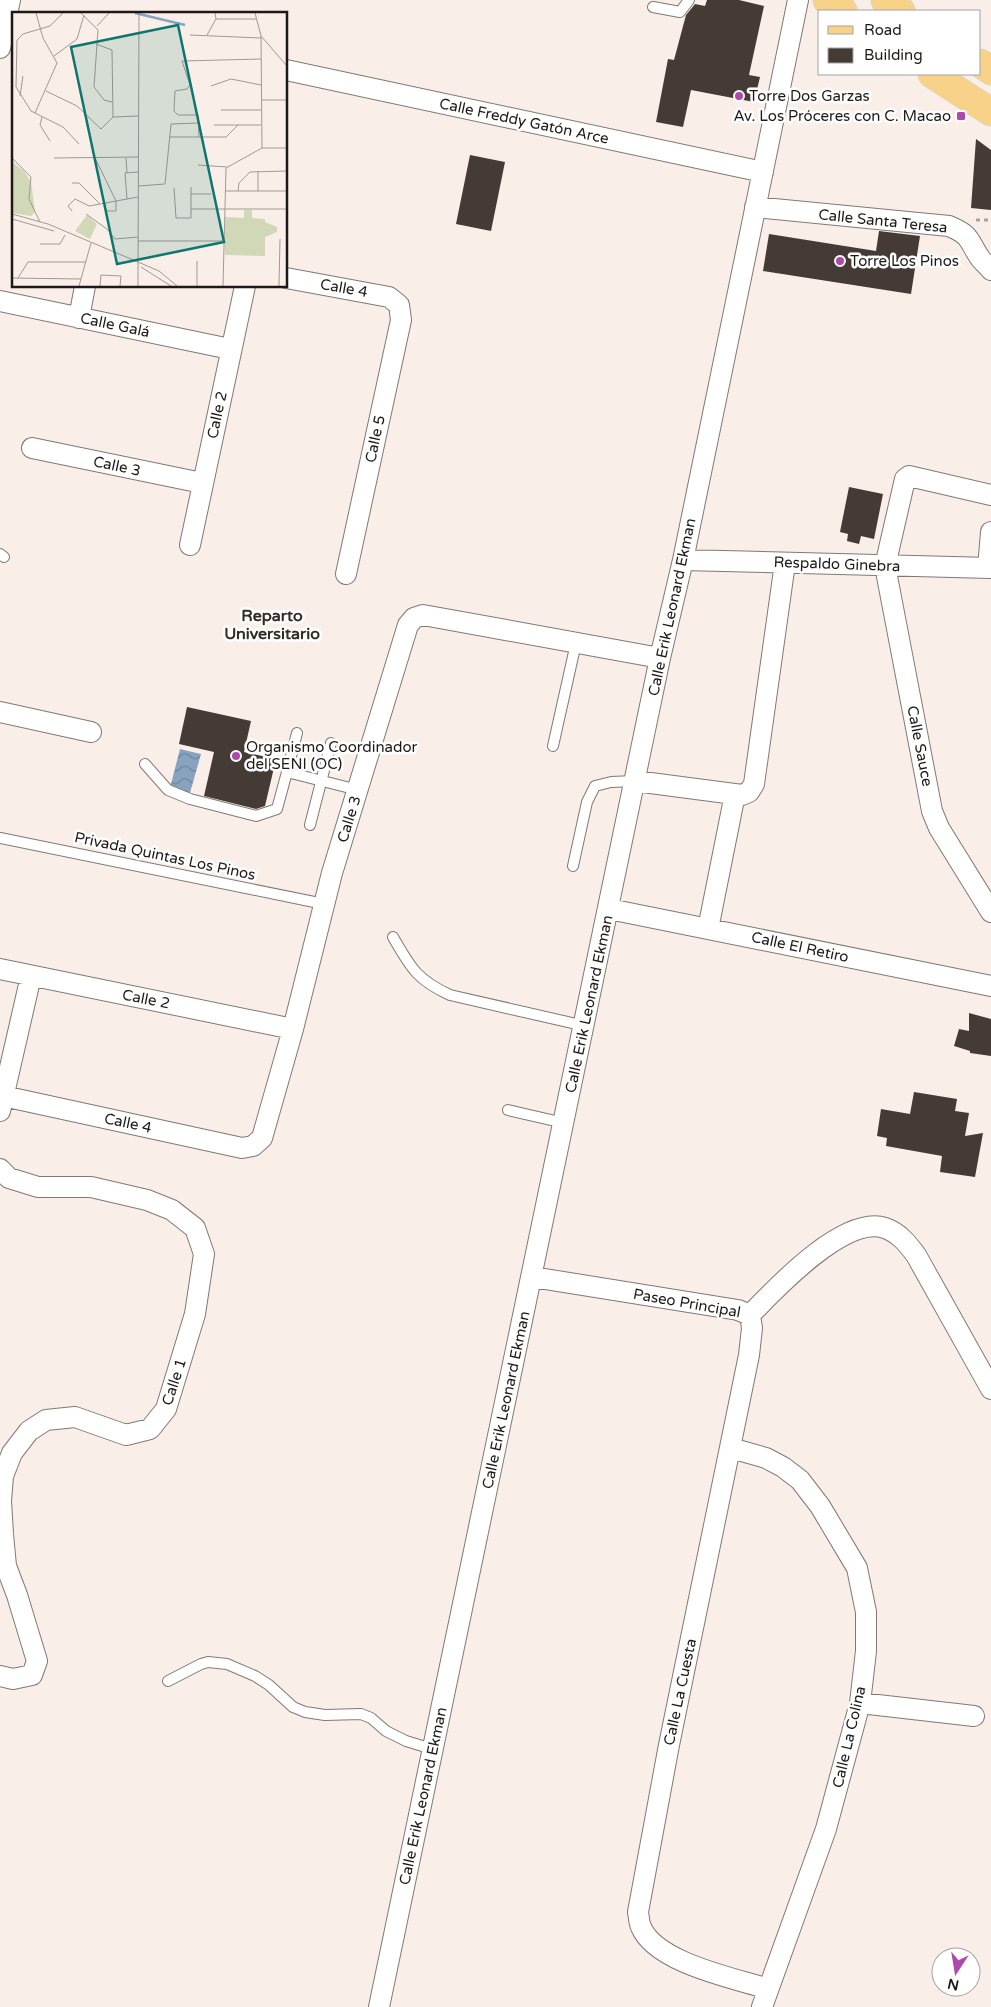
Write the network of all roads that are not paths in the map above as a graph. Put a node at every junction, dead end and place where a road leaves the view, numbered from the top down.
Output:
1 (689, 0) edge
2 (798, 0) edge
3 (827, 0) edge
4 (885, 0) edge
5 (653, 7) dead end
6 (13, 8) edge
7 (842, 10) edge
8 (900, 10) edge
9 (0, 48) edge
10 (288, 70) edge
11 (934, 75) edge
12 (991, 112) edge
13 (763, 172) junction
14 (755, 208) junction
15 (991, 270) edge
16 (288, 278) edge
17 (85, 288) edge
18 (245, 288) edge
19 (0, 301) edge
20 (399, 305) joint
21 (79, 318) junction
22 (230, 350) junction
23 (32, 448) dead end
24 (202, 483) junction
25 (991, 496) edge
26 (991, 532) edge
27 (190, 544) dead end
28 (683, 560) junction
29 (785, 563) junction
30 (885, 566) junction
31 (990, 568) edge
32 (346, 574) dead end
33 (576, 643) junction
34 (660, 658) junction
35 (0, 712) edge
36 (91, 732) dead end
37 (297, 733) dead end
38 (331, 743) dead end
39 (553, 746) dead end
40 (146, 764) dead end
41 (287, 772) junction
42 (322, 780) junction
43 (635, 782) junction
44 (358, 790) junction
45 (742, 793) junction
46 (310, 825) dead end
47 (0, 838) edge
48 (573, 866) dead end
49 (324, 904) junction
50 (609, 908) junction
51 (991, 912) edge
52 (708, 928) junction
53 (393, 937) dead end
54 (0, 969) edge
55 (31, 976) junction
56 (990, 981) edge
57 (585, 1026) junction
58 (293, 1029) junction
59 (2, 1104) edge
60 (508, 1110) dead end
61 (564, 1123) junction
62 (253, 1146) joint
63 (0, 1169) edge
64 (532, 1277) junction
65 (750, 1315) junction
66 (991, 1389) edge
67 (731, 1448) junction
68 (6, 1678) edge
69 (168, 1681) dead end
70 (860, 1703) junction
71 (974, 1716) dead end
72 (432, 1749) junction
73 (765, 1998) edge
74 (379, 2007) edge

1 - 5 lane
2 - 13 street, Calle Erik Leonard Ekman
3 - 7 main road
4 - 8 main road
6 - 9 street
10 - 13 street, Calle Freddy Gatón Arce
11 - 12 main road
13 - 14 street, Calle Erik Leonard Ekman
14 - 15 street, Calle Santa Teresa
14 - 28 street, Calle Erik Leonard Ekman
16 - 20 street, Calle 4
17 - 21 street
18 - 22 street, Calle 2
19 - 21 street, Calle Galá
20 - 32 street, Calle 5
21 - 22 street, Calle Galá
22 - 24 street, Calle 2
23 - 24 street, Calle 3
24 - 27 street, Calle 2
25 - 30 street
26 - 31 street
28 - 29 street, Respaldo Ginebra
28 - 34 street, Calle Erik Leonard Ekman
29 - 30 street, Respaldo Ginebra
29 - 45 street
30 - 31 street, Respaldo Ginebra
30 - 51 street, Calle Sauce
33 - 34 street, Calle 3
33 - 39 lane
33 - 44 street, Calle 3
34 - 43 street, Calle Erik Leonard Ekman
35 - 36 street
37 - 41 lane
38 - 42 lane
40 - 41 lane
41 - 42 lane
42 - 44 lane
42 - 46 lane
43 - 45 street
43 - 48 lane
43 - 50 street, Calle Erik Leonard Ekman
44 - 49 street, Calle 3
45 - 52 street
47 - 49 lane, Privada Quintas Los Pinos
49 - 58 street, Calle 3
50 - 52 street, Calle El Retiro
50 - 57 street, Calle Erik Leonard Ekman
52 - 56 street, Calle El Retiro
53 - 57 lane
54 - 55 street, Calle 2
55 - 58 street, Calle 2
55 - 59 street
57 - 61 street, Calle Erik Leonard Ekman
58 - 62 street, Calle 3
59 - 62 street, Calle 4
60 - 61 lane
61 - 64 street, Calle Erik Leonard Ekman
63 - 68 street, Calle 1
64 - 65 street, Paseo Principal
64 - 72 street, Calle Erik Leonard Ekman
65 - 66 street, Paseo Principal
65 - 67 street, Calle La Cuesta
67 - 70 street, Calle La Colina
67 - 73 street, Calle La Cuesta
69 - 72 lane
70 - 71 street
70 - 73 street, Calle La Colina
72 - 74 street, Calle Erik Leonard Ekman

